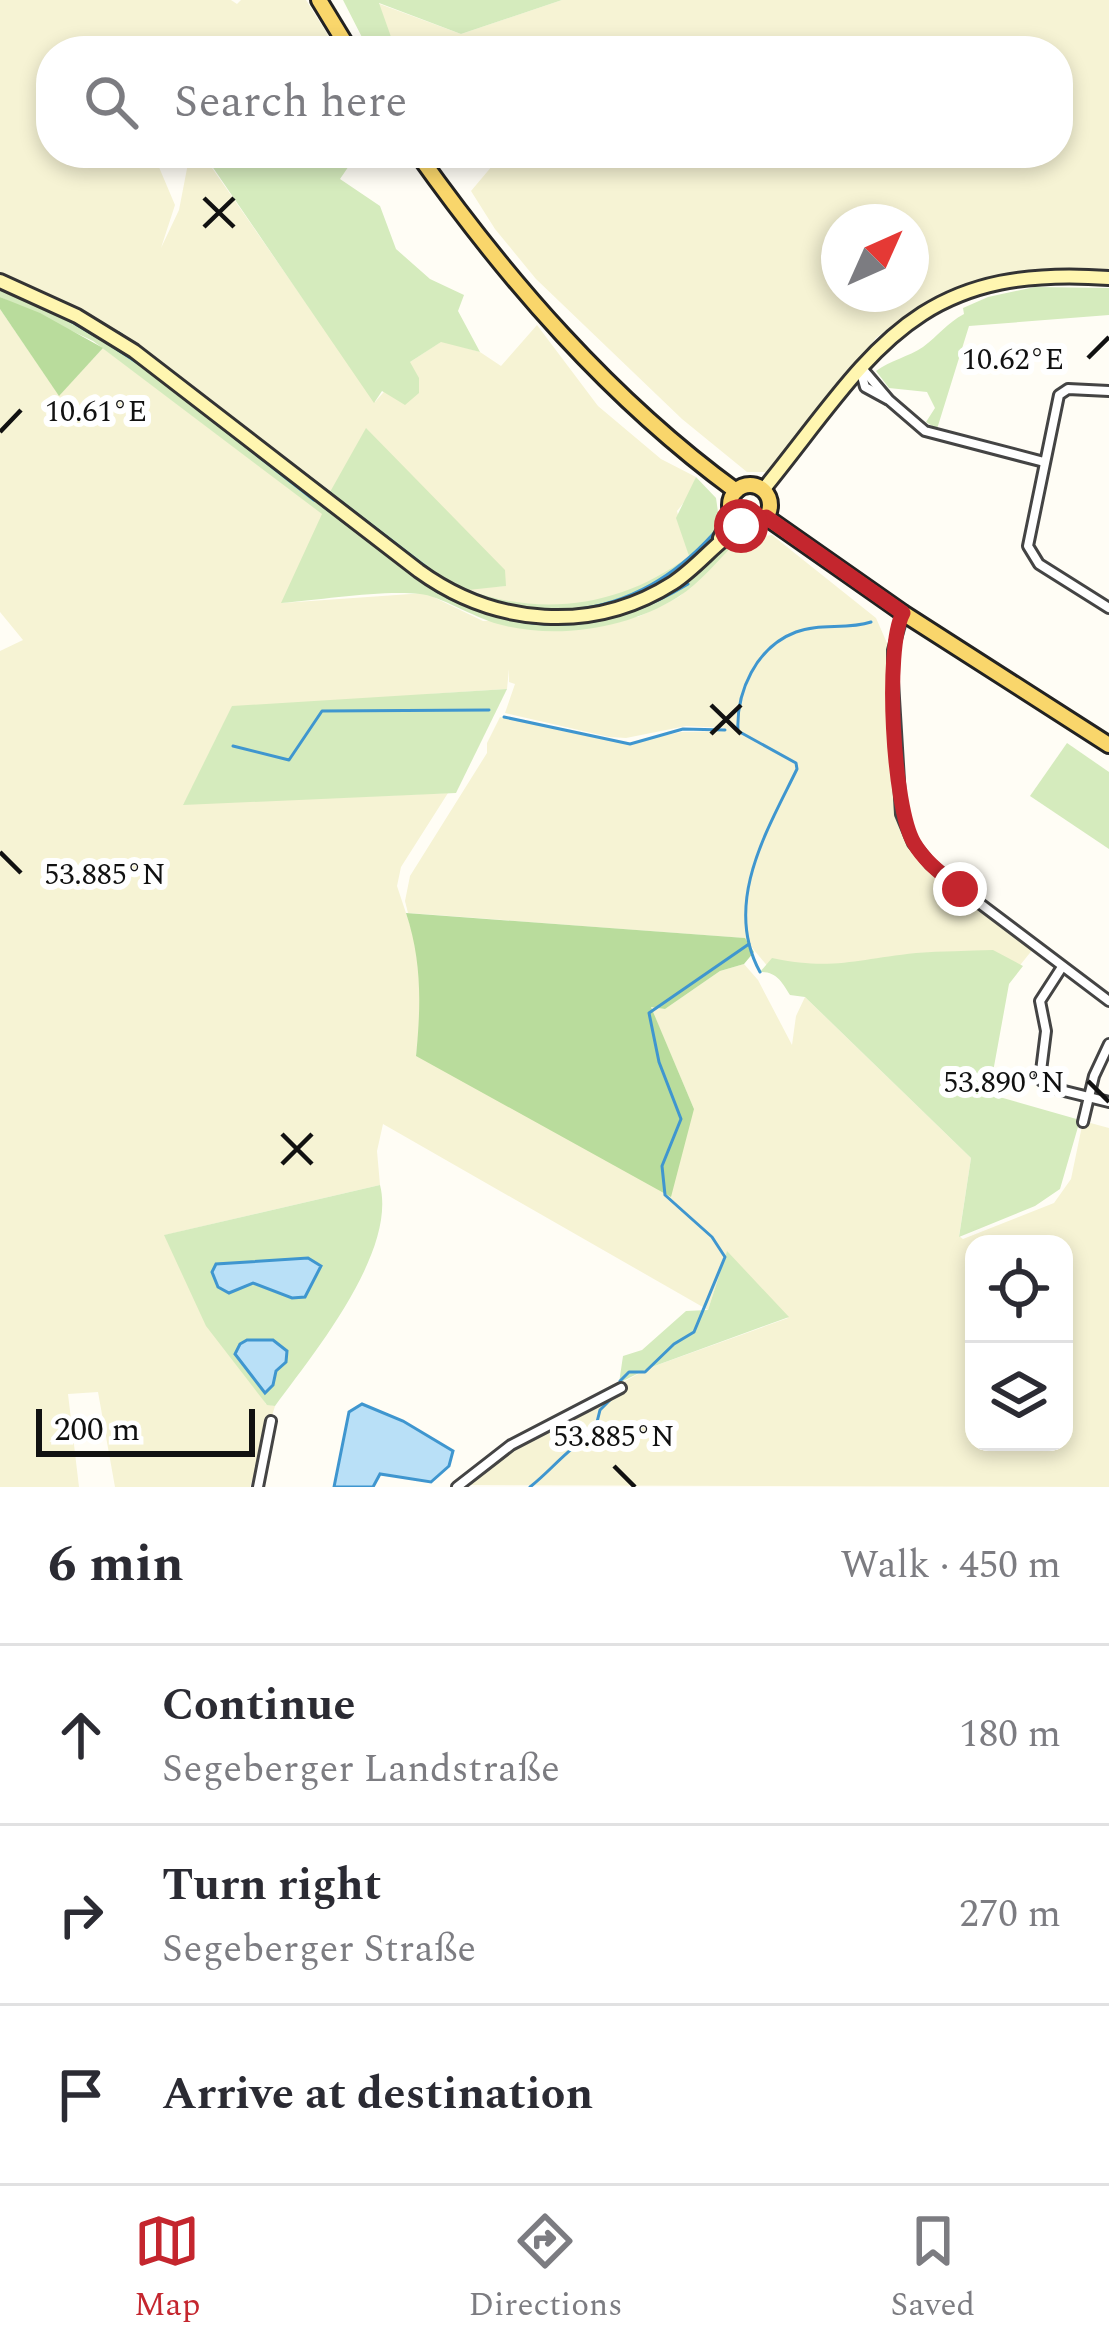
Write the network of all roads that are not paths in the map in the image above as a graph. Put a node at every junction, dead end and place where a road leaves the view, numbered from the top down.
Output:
1 (324, 0) edge
2 (341, 36) edge
3 (429, 168) edge
4 (1109, 278) edge
5 (0, 281) edge
6 (860, 366) junction
7 (871, 391) junction
8 (1109, 392) edge
9 (835, 397) junction
10 (889, 400) junction
11 (1044, 463) junction
12 (763, 490) junction
13 (736, 491) junction
14 (732, 513) junction
15 (766, 517) junction
16 (745, 524) junction
17 (713, 549) junction
18 (1109, 608) edge
19 (903, 613) junction
20 (1109, 745) edge
21 (1062, 967) junction
22 (1109, 1000) edge
23 (1109, 1044) edge
24 (1089, 1097) junction
25 (1109, 1102) edge
26 (1082, 1122) dead end
27 (621, 1388) dead end
28 (271, 1421) dead end
29 (259, 1487) edge
30 (457, 1487) edge

1 - 2 main road
3 - 13 main road
4 - 6 main road
5 - 17 main road
6 - 7 street
6 - 9 main road
6 - 10 street
7 - 9 street
7 - 10 street
8 - 11 street
9 - 12 main road
10 - 11 street
11 - 18 street
12 - 13 main road
12 - 15 main road
13 - 14 main road
14 - 16 main road
14 - 17 main road
15 - 16 main road
15 - 19 main road
16 - 17 main road
19 - 20 main road
19 - 21 street
21 - 22 street
21 - 24 street
23 - 24 street
24 - 25 street
24 - 26 street
27 - 30 street
28 - 29 street

